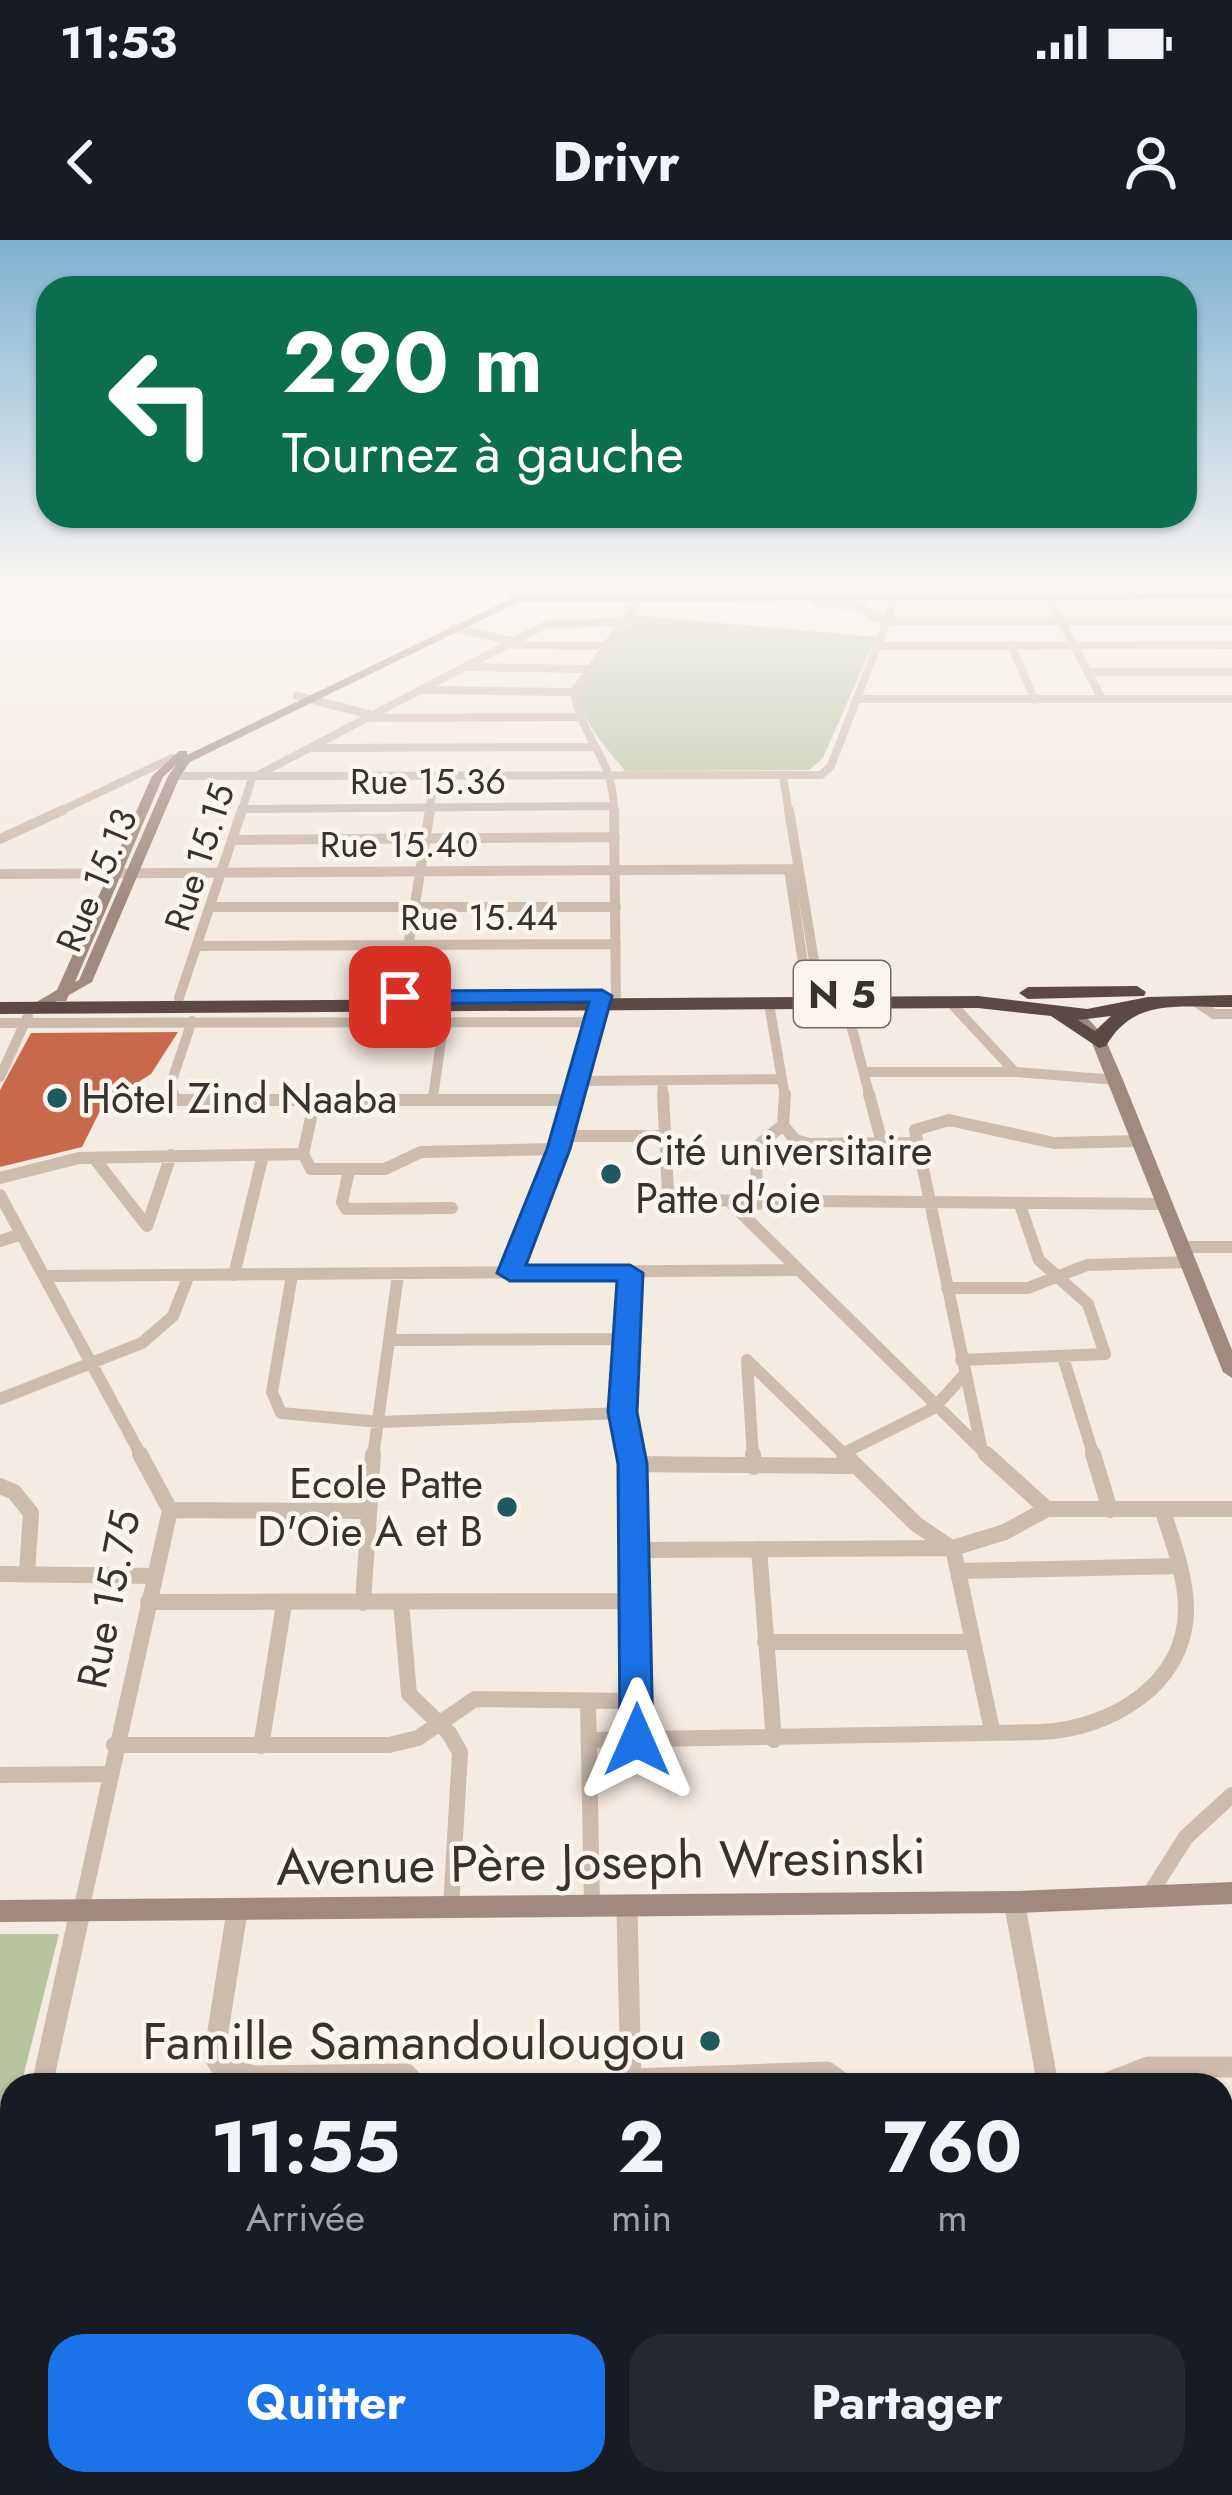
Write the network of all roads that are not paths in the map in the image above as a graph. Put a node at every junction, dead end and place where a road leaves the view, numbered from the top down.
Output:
1 (314, 692) edge
2 (314, 692) edge
3 (414, 692) edge
4 (574, 692) edge
5 (859, 692) edge
6 (1032, 692) edge
7 (1099, 692) edge
8 (302, 698) junction
9 (856, 699) junction
10 (1102, 699) junction
11 (1232, 699) edge
12 (1035, 700) junction
13 (369, 716) junction
14 (578, 717) junction
15 (595, 747) junction
16 (309, 748) junction
17 (175, 767) junction
18 (614, 776) junction
19 (783, 776) junction
20 (252, 778) junction
21 (435, 778) junction
22 (614, 806) junction
23 (428, 808) junction
24 (242, 809) junction
25 (615, 837) junction
26 (422, 838) junction
27 (0, 839) edge
28 (233, 839) junction
29 (615, 869) junction
30 (794, 869) junction
31 (418, 871) junction
32 (221, 872) junction
33 (0, 874) edge
34 (115, 874) junction
35 (132, 874) junction
36 (211, 907) junction
37 (415, 907) junction
38 (616, 907) junction
39 (407, 944) junction
40 (616, 944) junction
41 (198, 946) junction
42 (1091, 992) junction
43 (1232, 992) edge
44 (400, 997) junction
45 (0, 998) edge
46 (62, 998) junction
47 (179, 998) junction
48 (844, 998) junction
49 (814, 999) junction
50 (1232, 1001) edge
51 (950, 1002) junction
52 (1188, 1002) junction
53 (607, 1004) junction
54 (769, 1004) junction
55 (1030, 1005) junction
56 (1071, 1006) junction
57 (0, 1008) edge
58 (445, 1012) junction
59 (1103, 1012) junction
60 (1232, 1014) edge
61 (29, 1015) junction
62 (192, 1021) junction
63 (0, 1023) edge
64 (1098, 1039) junction
65 (866, 1072) junction
66 (1015, 1072) junction
67 (0, 1077) edge
68 (778, 1079) junction
69 (662, 1080) junction
70 (1116, 1080) junction
71 (580, 1081) junction
72 (433, 1098) junction
73 (315, 1100) junction
74 (574, 1100) junction
75 (783, 1125) junction
76 (665, 1136) junction
77 (1140, 1142) junction
78 (560, 1143) junction
79 (882, 1143) junction
80 (916, 1143) junction
81 (303, 1154) junction
82 (171, 1155) junction
83 (263, 1155) junction
84 (94, 1158) junction
85 (350, 1171) junction
86 (0, 1178) edge
87 (0, 1195) edge
88 (731, 1204) junction
89 (758, 1204) junction
90 (1165, 1204) junction
91 (1020, 1205) junction
92 (928, 1206) junction
93 (452, 1208) dead end
94 (21, 1234) junction
95 (0, 1241) edge
96 (1232, 1247) edge
97 (1186, 1254) junction
98 (794, 1270) junction
99 (510, 1273) junction
100 (630, 1273) junction
101 (189, 1274) junction
102 (233, 1275) junction
103 (292, 1275) junction
104 (398, 1275) junction
105 (46, 1276) junction
106 (1059, 1278) junction
107 (947, 1288) junction
108 (628, 1339) junction
109 (391, 1340) junction
110 (1064, 1357) junction
111 (90, 1366) junction
112 (962, 1367) junction
113 (1232, 1372) edge
114 (0, 1399) edge
115 (934, 1408) junction
116 (622, 1412) junction
117 (380, 1422) junction
118 (982, 1451) junction
119 (842, 1454) junction
120 (632, 1464) junction
121 (855, 1466) junction
122 (754, 1467) junction
123 (0, 1486) edge
124 (1047, 1509) junction
125 (1232, 1509) edge
126 (170, 1510) junction
127 (1110, 1510) junction
128 (1162, 1510) junction
129 (365, 1511) junction
130 (953, 1549) junction
131 (636, 1550) junction
132 (759, 1550) junction
133 (1180, 1566) junction
134 (958, 1571) junction
135 (0, 1574) edge
136 (27, 1574) junction
137 (155, 1576) junction
138 (636, 1601) junction
139 (148, 1602) junction
140 (363, 1603) junction
141 (401, 1603) junction
142 (284, 1604) junction
143 (766, 1642) junction
144 (974, 1642) junction
145 (636, 1701) junction
146 (588, 1702) junction
147 (436, 1724) junction
148 (992, 1730) junction
149 (589, 1740) junction
150 (637, 1740) junction
151 (774, 1740) junction
152 (114, 1745) junction
153 (261, 1746) junction
154 (108, 1774) junction
155 (0, 1775) edge
156 (1232, 1795) edge
157 (1232, 1878) edge
158 (1203, 1892) junction
159 (1232, 1893) edge
160 (1149, 1895) junction
161 (1015, 1902) junction
162 (592, 1905) junction
163 (627, 1906) junction
164 (451, 1908) junction
165 (237, 1909) junction
166 (0, 1911) edge
167 (80, 1911) junction
168 (1232, 2067) edge
169 (45, 2073) edge
170 (232, 2073) edge
171 (631, 2073) edge
172 (1046, 2073) edge
173 (1119, 2073) edge

1 - 8 main road
2 - 8 main road
3 - 13 street, Rue 15.15
4 - 14 street
5 - 9 street
6 - 12 street
7 - 10 street
8 - 13 street
8 - 17 main road
9 - 12 street
9 - 19 street
10 - 11 street
10 - 12 street
13 - 14 street
13 - 16 street, Rue 15.15
14 - 15 street
15 - 16 street
15 - 18 street
16 - 20 street, Rue 15.15
17 - 20 street
17 - 27 street
17 - 34 main road, Rue 15.13
17 - 35 main road, Rue 15.13
18 - 19 street
18 - 21 street
18 - 22 street
19 - 30 street
20 - 21 street
20 - 24 street, Rue 15.15
21 - 23 street
22 - 23 street, Rue 15.36
22 - 25 street
23 - 24 street, Rue 15.36
23 - 26 street
24 - 28 street, Rue 15.15
25 - 26 street
25 - 29 street
26 - 28 street
26 - 31 street
28 - 32 street, Rue 15.15
29 - 30 street, Rue 15.40
29 - 31 street, Rue 15.40
29 - 38 street
30 - 49 street
31 - 32 street, Rue 15.40
31 - 37 street
32 - 35 street, Rue 15.40
32 - 36 street, Rue 15.15
33 - 34 street, Rue 15.40
34 - 35 street, Rue 15.40
34 - 46 main road, Rue 15.13
35 - 46 main road, Rue 15.13
36 - 37 street
36 - 41 street, Rue 15.15
37 - 38 street
37 - 39 street
38 - 40 street
39 - 40 street, Rue 15.44
39 - 41 street, Rue 15.44
39 - 44 street
40 - 53 street
41 - 47 street, Rue 15.15
42 - 43 highway, N 5
42 - 56 highway, N 5
42 - 59 highway
44 - 47 highway, N 5
44 - 53 highway, N 5
45 - 46 highway, N 5
46 - 47 highway, N 5
46 - 61 main road, Rue 15.13
48 - 49 highway, N 5
48 - 51 highway, N 5
48 - 56 highway, N 5
48 - 65 street
49 - 53 highway, N 5
49 - 54 highway, N 5
50 - 52 highway, N 5
51 - 55 highway, N 5
51 - 66 street
52 - 59 highway, N 5
52 - 60 street
52 - 64 highway
53 - 54 highway, N 5
53 - 58 highway, N 5
53 - 71 street
54 - 68 street
55 - 56 highway, N 5
55 - 64 highway
56 - 59 highway, N 5
56 - 64 main road
57 - 61 highway, N 5
58 - 61 highway, N 5
58 - 62 street
58 - 72 street
59 - 64 main road
61 - 62 street
61 - 63 street
61 - 67 street
62 - 73 street
64 - 70 main road
65 - 66 street
65 - 79 street
66 - 70 street
68 - 69 street
68 - 75 street
69 - 71 street
69 - 76 street
70 - 77 main road
71 - 74 street
72 - 73 street
72 - 74 street
73 - 81 street
74 - 78 street
75 - 79 street
75 - 89 street
76 - 78 street
76 - 88 street
77 - 80 street
77 - 90 main road
78 - 85 street
78 - 99 street
79 - 80 street
80 - 92 street
81 - 83 street
81 - 85 street
82 - 83 street
82 - 84 street
82 - 84 street
83 - 102 street
84 - 86 street
85 - 93 street
87 - 94 street, Rue 15.75
88 - 89 street
88 - 98 street
89 - 92 street
90 - 91 street
90 - 97 main road
91 - 92 street
91 - 106 street
92 - 107 street
94 - 95 street
94 - 105 street, Rue 15.75
96 - 97 street
97 - 106 street
97 - 113 main road
98 - 100 street
98 - 115 street
99 - 100 street
99 - 104 street
100 - 108 street
101 - 102 street
101 - 105 street
101 - 111 street
102 - 103 street
103 - 104 street
103 - 117 street
104 - 109 street
105 - 111 street, Rue 15.75
106 - 107 street
106 - 110 street
107 - 112 street
108 - 109 street
108 - 116 street
109 - 117 street
110 - 112 street
110 - 127 street
111 - 114 street
111 - 126 street, Rue 15.75
112 - 115 street
112 - 118 street
115 - 118 street
115 - 119 street
116 - 117 street
116 - 120 street
117 - 129 street
118 - 124 street
119 - 121 street
119 - 122 street
120 - 122 street
120 - 131 street
121 - 122 street
121 - 130 street
123 - 136 street
124 - 127 street
124 - 130 street
125 - 128 street
126 - 129 street
126 - 137 street, Rue 15.75
127 - 128 street
128 - 133 street
129 - 140 street
130 - 132 street
130 - 134 street
131 - 132 street
131 - 138 street
132 - 143 street
133 - 134 street
133 - 148 street
134 - 144 street
135 - 136 street
136 - 137 street
137 - 139 street, Rue 15.75
138 - 141 street
138 - 145 street
139 - 142 street
139 - 152 street, Rue 15.75
140 - 141 street
140 - 142 street
141 - 147 street
142 - 153 street
143 - 144 street
143 - 151 street
144 - 148 street
145 - 146 street
145 - 150 street
146 - 147 street
146 - 149 street
147 - 153 street
147 - 164 street
148 - 151 street
149 - 150 street
149 - 162 street
150 - 151 street
152 - 153 street
152 - 154 street, Rue 15.75
154 - 155 street
154 - 167 street, Rue 15.75
156 - 160 street
157 - 158 main road, Avenue Père Joseph Wresinski
158 - 159 main road, Avenue Père Joseph Wresinski
158 - 160 main road, Avenue Père Joseph Wresinski
160 - 161 main road, Avenue Père Joseph Wresinski
161 - 163 main road, Avenue Père Joseph Wresinski
161 - 172 street
162 - 163 main road, Avenue Père Joseph Wresinski
162 - 164 main road, Avenue Père Joseph Wresinski
163 - 171 street
164 - 165 main road, Avenue Père Joseph Wresinski
165 - 167 main road, Avenue Père Joseph Wresinski
165 - 170 street
166 - 167 main road, Avenue Père Joseph Wresinski
167 - 169 street, Rue 15.75
168 - 173 street

